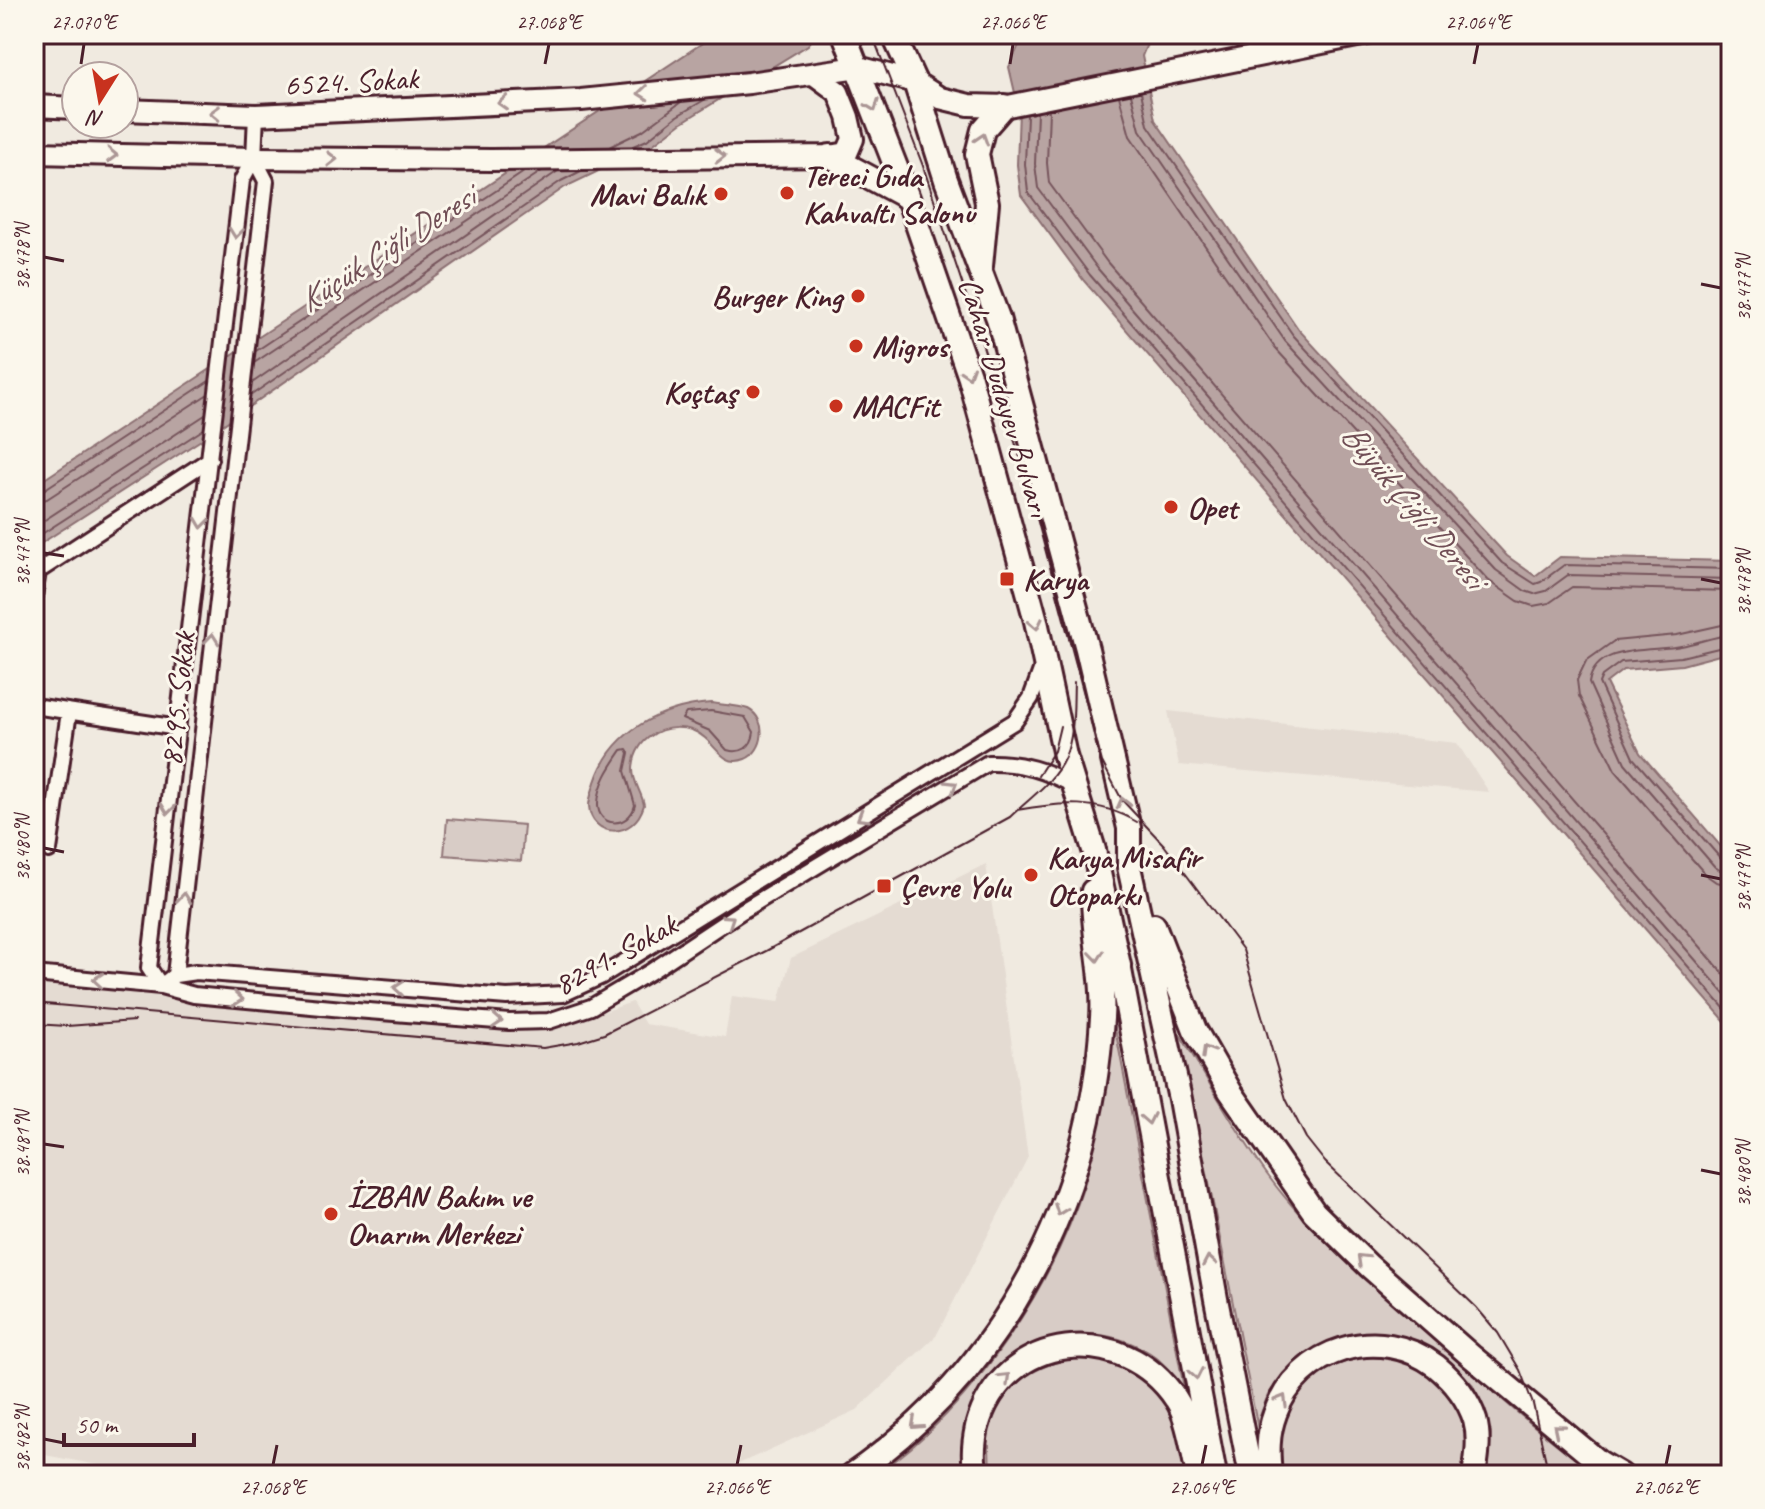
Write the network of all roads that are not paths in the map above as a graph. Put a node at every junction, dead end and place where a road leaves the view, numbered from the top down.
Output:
1 (844, 34) edge
2 (893, 34) edge
3 (1367, 34) edge
4 (858, 67) junction
5 (815, 75) junction
6 (915, 82) junction
7 (34, 106) edge
8 (1002, 106) junction
9 (60, 107) edge
10 (140, 111) edge
11 (256, 115) junction
12 (34, 153) edge
13 (830, 156) junction
14 (254, 158) junction
15 (908, 198) junction
16 (980, 271) junction
17 (211, 452) junction
18 (36, 573) edge
19 (34, 597) edge
20 (1044, 661) junction
21 (34, 706) edge
22 (69, 712) junction
23 (178, 728) junction
24 (1076, 787) junction
25 (49, 850) dead end
26 (1094, 850) junction
27 (1129, 867) junction
28 (34, 974) edge
29 (175, 975) junction
30 (161, 986) junction
31 (852, 1475) edge
32 (977, 1475) edge
33 (1198, 1475) edge
34 (1215, 1475) edge
35 (1251, 1475) edge
36 (1270, 1475) edge
37 (1474, 1475) edge
38 (1621, 1475) edge

1 - 4 main road, Cahar Dudayev Bulvarı
2 - 6 main road, Cahar Dudayev Bulvarı
3 - 8 street
4 - 5 street, 6524. Sokak
4 - 6 street
4 -> 15 main road, Cahar Dudayev Bulvarı
5 -> 11 street, 6524. Sokak
5 - 13 street
6 - 8 street
6 - 16 main road, Cahar Dudayev Bulvarı
7 - 9 street
16 -> 8 main road
11 -> 10 street, 6524. Sokak
11 - 14 street
12 -> 14 street
14 -> 13 street
13 - 15 main road
14 -> 17 street, 8295. Sokak
29 -> 14 street, 8295. Sokak
15 -> 20 main road, Cahar Dudayev Bulvarı
27 -> 16 main road, Cahar Dudayev Bulvarı
17 - 18 street
17 -> 23 street, 8295. Sokak
18 - 19 street
20 - 24 main road, Cahar Dudayev Bulvarı
20 -> 29 street, 8291. Sokak
21 - 22 street
22 - 23 street
22 - 25 street
23 -> 30 street, 8295. Sokak
24 - 26 main road, Cahar Dudayev Bulvarı
30 -> 24 street, 8291. Sokak
26 -> 31 main road
26 -> 34 main road
35 -> 27 main road
38 -> 27 main road
30 -> 28 street, 8291. Sokak
29 - 30 street
32 -> 33 main road
36 -> 37 main road

